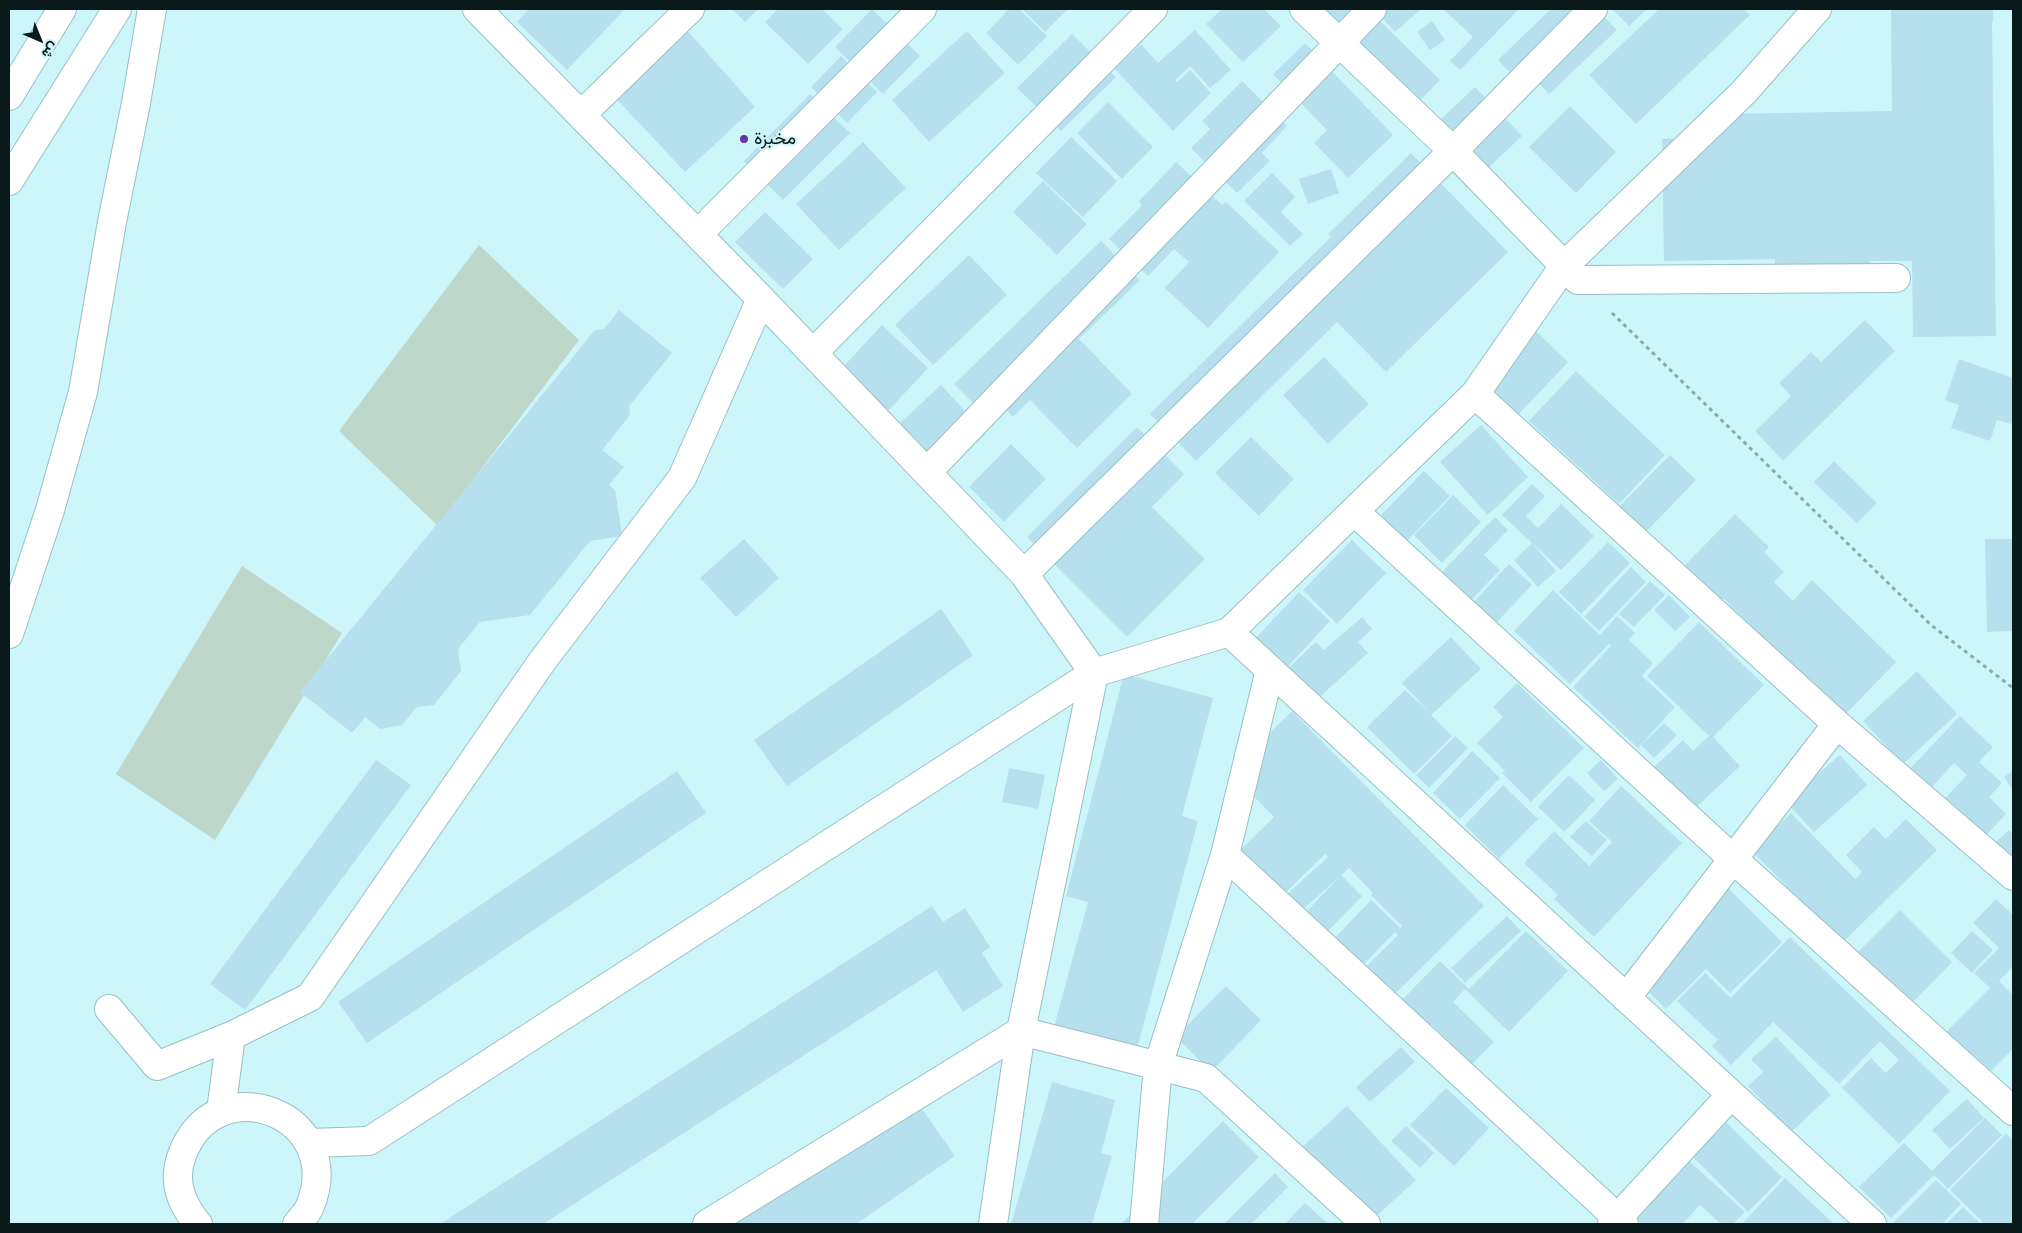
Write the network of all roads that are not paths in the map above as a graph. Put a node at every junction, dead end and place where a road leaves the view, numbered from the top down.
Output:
1 (62, 9) edge
2 (117, 9) edge
3 (152, 9) edge
4 (477, 9) edge
5 (690, 9) edge
6 (922, 9) edge
7 (1153, 9) edge
8 (1304, 9) edge
9 (1372, 9) edge
10 (1593, 9) edge
11 (1817, 9) edge
12 (1338, 43) junction
13 (9, 96) edge
14 (581, 115) junction
15 (1453, 151) junction
16 (9, 181) edge
17 (698, 234) junction
18 (1571, 273) junction
19 (1896, 278) dead end
20 (761, 298) junction
21 (813, 353) junction
22 (1475, 394) junction
23 (927, 472) junction
24 (1354, 511) junction
25 (1024, 574) junction
26 (1229, 632) junction
27 (9, 634) edge
28 (1270, 670) junction
29 (1094, 673) junction
30 (1837, 724) junction
31 (1225, 855) junction
32 (1733, 859) junction
33 (2013, 876) edge
34 (1626, 998) junction
35 (109, 1009) dead end
36 (1021, 1031) junction
37 (231, 1036) junction
38 (1158, 1066) junction
39 (1731, 1095) junction
40 (221, 1111) junction
41 (2013, 1111) edge
42 (310, 1144) junction
43 (1618, 1222) edge
44 (198, 1224) edge
45 (297, 1224) edge
46 (706, 1224) edge
47 (993, 1224) edge
48 (1144, 1224) edge
49 (1366, 1224) edge
50 (1872, 1224) edge

1 - 13 street
2 - 16 street
3 - 27 street
4 - 14 street
5 - 14 street
6 - 17 street
7 - 21 street
8 - 12 street
9 - 12 street
10 - 15 street
11 - 18 street
12 - 15 street
12 - 23 street
14 - 17 street
15 - 18 street
15 - 25 street
17 - 20 street
18 - 19 street
18 - 22 street
20 - 21 street
20 - 37 street
21 - 23 street
22 - 24 street
22 - 30 street
23 - 25 street
24 - 26 street
24 - 32 street
25 - 29 street
26 - 28 street
26 - 29 street
28 - 31 street
28 - 34 street
29 - 36 street
29 - 42 street
30 - 32 street
30 - 33 street
31 - 38 street
31 - 43 street
32 - 34 street
32 - 41 street
34 - 39 street
35 - 37 street
36 - 38 street
36 - 46 street
36 - 47 street
37 - 40 street
38 - 48 street
38 - 49 street
39 - 43 street
39 - 50 street
40 - 42 street
40 - 44 street
42 - 45 street

